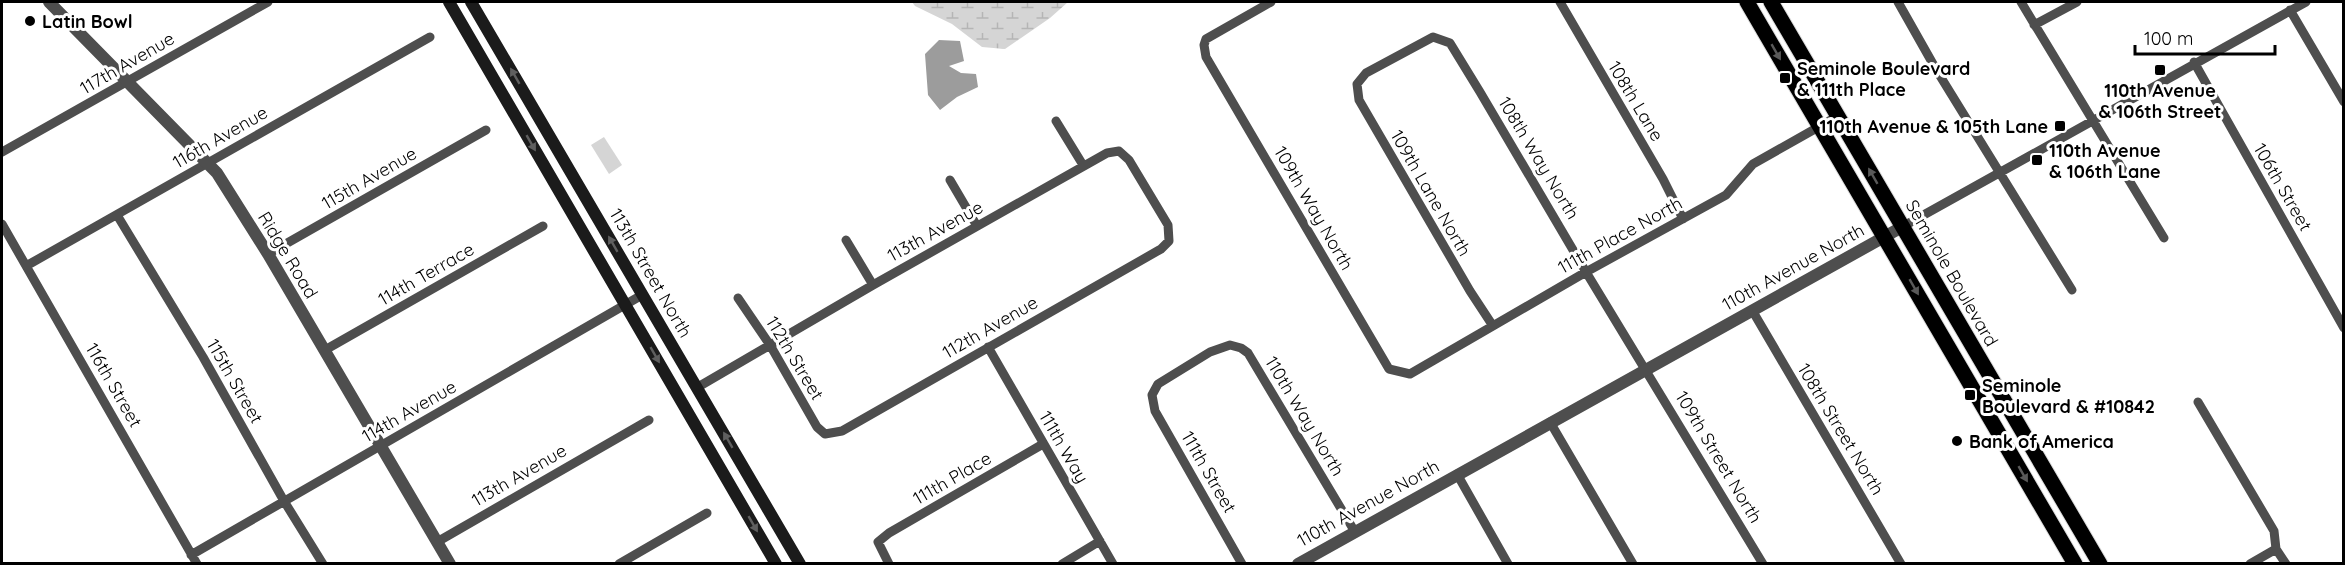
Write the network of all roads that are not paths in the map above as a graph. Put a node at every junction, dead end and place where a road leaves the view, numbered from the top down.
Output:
1 (49, 2) edge
2 (268, 2) edge
3 (449, 2) edge
4 (471, 2) edge
5 (1271, 2) edge
6 (1560, 2) edge
7 (1747, 2) edge
8 (1771, 2) edge
9 (1898, 2) edge
10 (2021, 2) edge
11 (2077, 2) edge
12 (2306, 2) edge
13 (2290, 10) junction
14 (2034, 25) junction
15 (430, 37) dead end
16 (2194, 62) junction
17 (1366, 73) joint
18 (127, 82) junction
19 (2343, 102) edge
20 (1838, 116) junction
21 (2092, 119) junction
22 (1056, 121) dead end
23 (1820, 126) junction
24 (486, 130) dead end
25 (2, 152) edge
26 (208, 162) junction
27 (1083, 165) junction
28 (2000, 172) junction
29 (950, 180) dead end
30 (117, 215) junction
31 (1683, 219) junction
32 (2, 224) edge
33 (543, 225) dead end
34 (977, 226) junction
35 (1902, 227) junction
36 (1885, 236) junction
37 (2164, 238) dead end
38 (846, 240) dead end
39 (1169, 241) joint
40 (268, 254) junction
41 (26, 266) junction
42 (1586, 272) junction
43 (873, 285) junction
44 (2072, 290) dead end
45 (642, 295) junction
46 (738, 298) dead end
47 (625, 304) junction
48 (1752, 310) junction
49 (1493, 326) junction
50 (2343, 328) edge
51 (770, 345) junction
52 (987, 347) junction
53 (325, 350) junction
54 (1646, 368) junction
55 (1410, 374) joint
56 (698, 387) junction
57 (1152, 395) joint
58 (2198, 402) dead end
59 (649, 420) dead end
60 (1550, 422) junction
61 (825, 434) joint
62 (1043, 444) junction
63 (380, 446) junction
64 (1457, 474) junction
65 (284, 501) junction
66 (707, 513) dead end
67 (1355, 532) junction
68 (1100, 541) junction
69 (437, 542) junction
70 (2276, 549) junction
71 (191, 555) junction
72 (197, 564) edge
73 (323, 564) edge
74 (450, 564) edge
75 (619, 564) edge
76 (776, 564) edge
77 (800, 564) edge
78 (889, 564) edge
79 (1062, 564) edge
80 (1113, 564) edge
81 (1242, 564) edge
82 (1298, 564) edge
83 (1508, 564) edge
84 (1633, 564) edge
85 (1763, 564) edge
86 (1901, 564) edge
87 (2075, 564) edge
88 (2100, 564) edge
89 (2250, 564) edge
90 (2286, 564) edge

1 - 18 street, Ridge Road
2 - 18 street, 117th Avenue
3 -> 47 main road
45 -> 4 main road, 113th Street North
5 - 55 street, 109th Way North
6 - 31 street, 108th Lane
7 -> 23 main road
8 - 20 main road, Seminole Boulevard
9 - 28 street
10 - 14 street
11 - 14 street
12 - 13 street, 110th Avenue North
13 - 16 street, 110th Avenue North
13 - 19 street
14 - 21 street
15 - 26 street, 116th Avenue
16 - 21 street, 110th Avenue North
16 - 50 street, 106th Street
17 - 42 street, 108th Way North
17 - 49 street, 109th Lane North
18 - 25 street, 117th Avenue
18 - 26 street, Ridge Road
20 - 23 street, 111th Place North
35 -> 20 main road, Seminole Boulevard
21 - 28 street, 110th Avenue North
21 - 37 street
22 - 27 street
23 - 31 street, 111th Place North
23 - 36 main road
24 - 40 street, 115th Avenue
26 - 30 street, 116th Avenue
26 - 40 street, Ridge Road
27 - 34 street, 113th Avenue
27 - 39 street, 113th Avenue
28 - 35 street, 110th Avenue North
28 - 44 street
29 - 34 street
30 - 41 street, 116th Avenue
30 - 65 street, 115th Street
31 - 42 street, 111th Place North
32 - 41 street, 116th Street
33 - 53 street, 114th Terrace
34 - 43 street, 113th Avenue
35 - 36 street, 110th Avenue North
35 - 88 main road, Seminole Boulevard
36 - 48 street, 110th Avenue North
36 -> 87 main road
38 - 43 street
39 - 52 street, 112th Avenue
40 - 53 street, Ridge Road
41 - 71 street, 116th Street
42 - 49 street, 111th Place North
42 - 54 street, 108th Way North
43 - 51 street, 113th Avenue
45 - 47 street, 114th Avenue
45 - 56 main road, 113th Street North
46 - 51 street, 112th Street
47 - 63 street, 114th Avenue
47 -> 76 main road
48 - 54 street, 110th Avenue North
48 - 86 street, 108th Street North
49 - 55 street, 111th Place North
51 - 56 street, 113th Avenue
51 - 61 street, 112th Street
52 - 61 street, 112th Avenue
52 - 62 street, 111th Way
53 - 63 street, Ridge Road
54 - 60 street, 110th Avenue North
54 - 85 street, 109th Street North
77 -> 56 main road, 113th Street North
57 - 67 street, 110th Way North
57 - 81 street, 111th Street
58 - 70 street
59 - 69 street, 113th Avenue
60 - 64 street, 110th Avenue North
60 - 84 street
62 - 68 street, 111th Way
62 - 78 street, 111th Place
63 - 65 street, 114th Avenue
63 - 69 street, Ridge Road
64 - 67 street, 110th Avenue North
64 - 83 street
65 - 71 street, 114th Avenue
65 - 73 street, 115th Street
66 - 75 street
67 - 82 street, 110th Avenue North
68 - 79 street
68 - 80 street, 111th Way
69 - 74 street, Ridge Road
70 - 89 street
70 - 90 street
71 - 72 street, 116th Street

